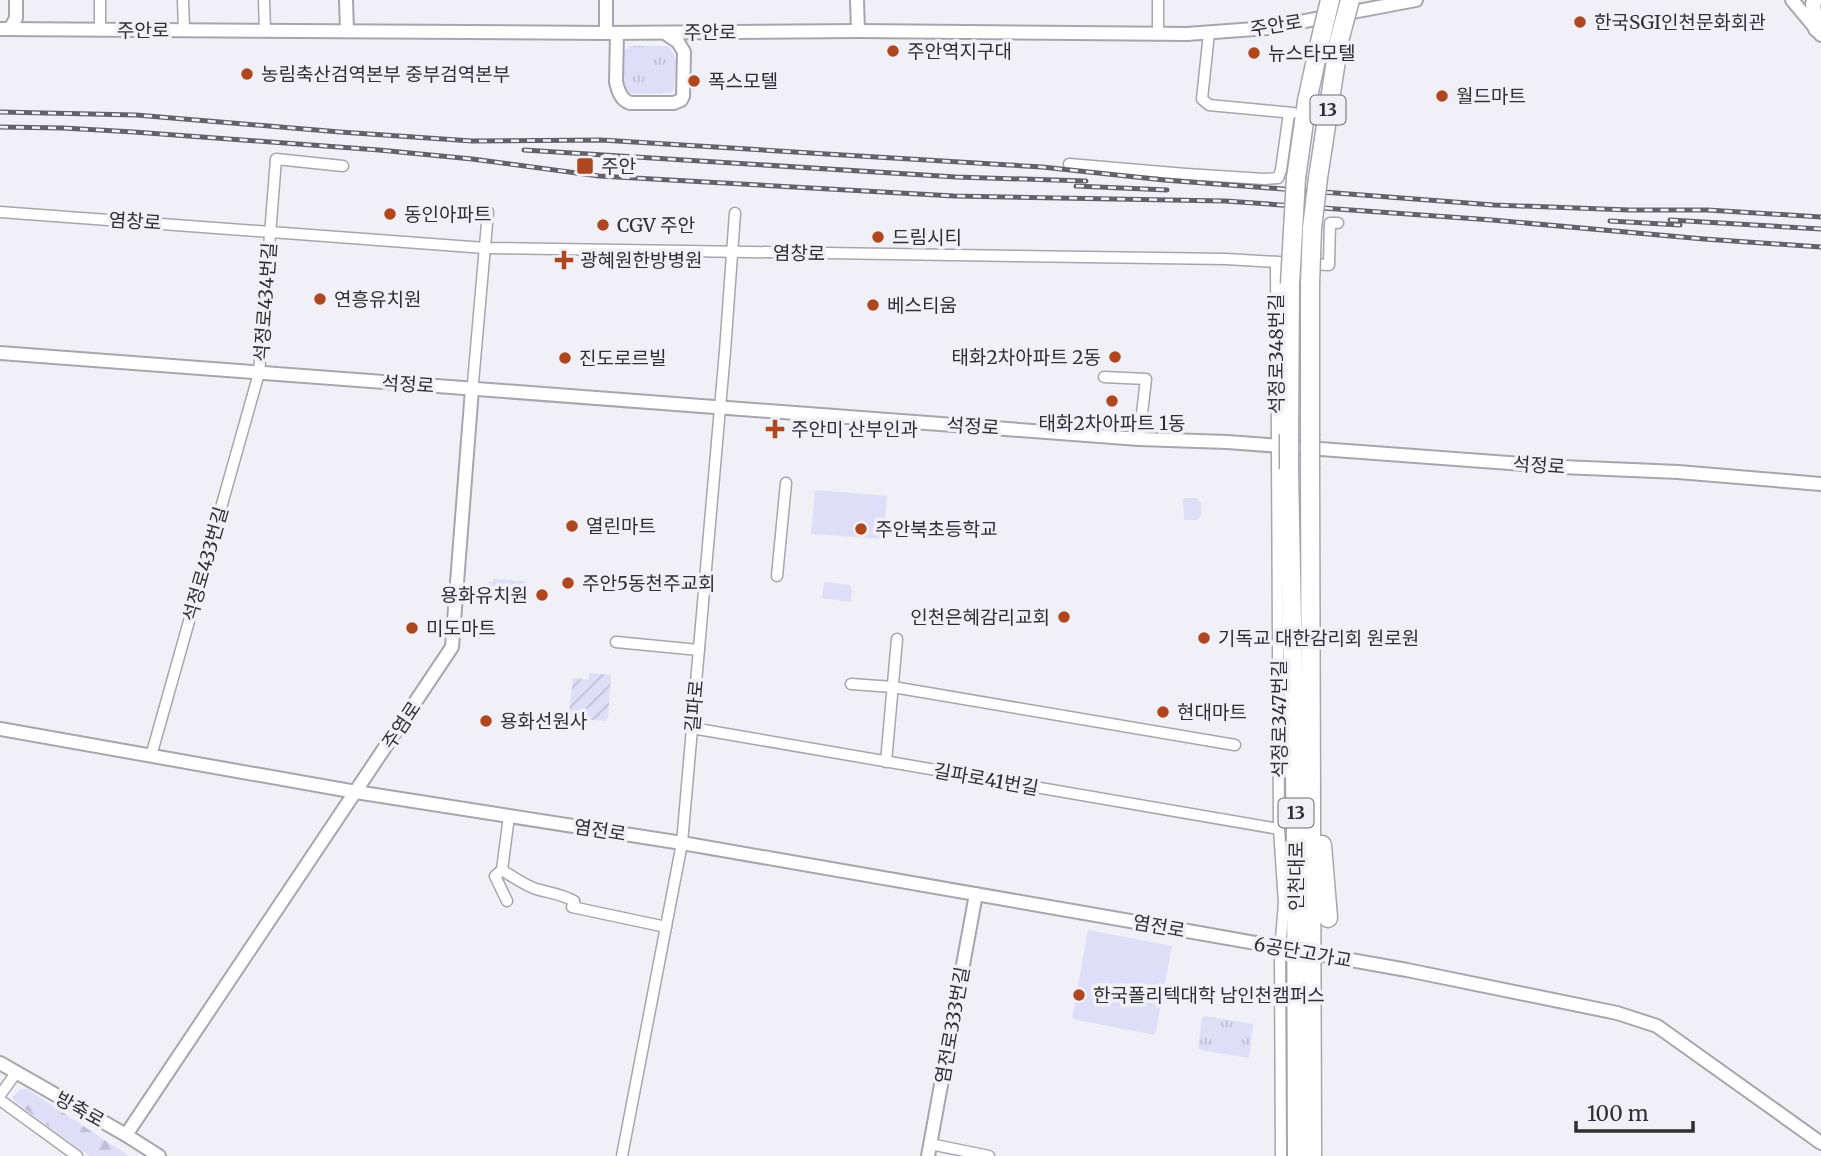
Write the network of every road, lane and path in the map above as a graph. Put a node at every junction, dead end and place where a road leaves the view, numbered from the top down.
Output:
1 (16, 0) edge
2 (100, 0) edge
3 (183, 0) edge
4 (264, 0) edge
5 (346, 0) edge
6 (606, 0) edge
7 (857, 0) edge
8 (1158, 0) edge
9 (1322, 0) edge
10 (1330, 0) edge
11 (1350, 0) edge
12 (1416, 0) edge
13 (1792, 0) edge
14 (1815, 0) edge
15 (1367, 5) edge
16 (1318, 19) junction
17 (9, 25) edge
18 (100, 30) junction
19 (184, 30) junction
20 (265, 31) junction
21 (347, 31) junction
22 (858, 31) junction
23 (665, 32) junction
24 (1819, 32) edge
25 (611, 33) junction
26 (1209, 33) junction
27 (1158, 34) junction
28 (1297, 113) junction
29 (1069, 164) dead end
30 (344, 166) dead end
31 (0, 212) edge
32 (488, 212) dead end
33 (735, 213) dead end
34 (1338, 223) dead end
35 (270, 231) junction
36 (485, 248) junction
37 (732, 252) junction
38 (1276, 262) junction
39 (0, 353) edge
40 (259, 373) junction
41 (1104, 377) dead end
42 (472, 389) junction
43 (720, 408) junction
44 (1139, 439) junction
45 (1283, 440) junction
46 (786, 483) dead end
47 (1821, 484) edge
48 (777, 576) dead end
49 (897, 639) dead end
50 (616, 642) dead end
51 (699, 650) junction
52 (851, 684) dead end
53 (893, 687) junction
54 (692, 728) junction
55 (0, 729) edge
56 (1303, 733) junction
57 (1235, 745) dead end
58 (151, 755) junction
59 (886, 762) junction
60 (356, 792) junction
61 (509, 816) junction
62 (1279, 829) junction
63 (682, 843) junction
64 (502, 870) junction
65 (976, 894) junction
66 (507, 901) dead end
67 (1283, 903) junction
68 (1328, 918) dead end
69 (666, 927) junction
70 (1199, 933) joint
71 (0, 1063) edge
72 (16, 1073) junction
73 (0, 1098) edge
74 (126, 1135) junction
75 (1821, 1143) edge
76 (929, 1150) edge
77 (78, 1156) edge
78 (159, 1156) edge
79 (622, 1156) edge
80 (989, 1156) edge
81 (1281, 1156) edge
82 (1297, 1156) edge
83 (1312, 1156) edge

1 - 17 main road
2 - 18 street
3 - 19 street
4 - 20 street
5 - 21 main road
6 - 25 main road
7 - 22 main road
8 - 27 street
9 - 16 street
10 - 28 highway, 13, bridge
11 - 56 highway, 인천대로 / 13, bridge
12 - 15 main road, 주안로
13 - 24 main road
14 - 24 main road
15 - 16 main road, 주안로
16 - 26 main road, 주안로
17 - 18 main road, 주안로
18 - 19 main road, 주안로
19 - 20 main road, 주안로
20 - 21 main road, 주안로
21 - 25 main road, 주안로
22 - 23 main road, 주안로
22 - 27 main road, 주안로
23 - 25 main road, 주안로
23 - 25 main road
26 - 27 main road, 주안로
26 - 28 street
28 - 29 street
28 - 45 highway, 13, bridge
30 - 35 street
31 - 35 street, 염창로
32 - 36 street, 주염로
33 - 37 street, 길파로
34 - 38 street, 염창로
35 - 36 street, 염창로
35 - 40 street, 석정로434번길
36 - 37 street, 염창로
36 - 42 street, 주염로
37 - 38 street, 염창로
37 - 43 street, 길파로
38 - 45 street, 석정로348번길
39 - 40 main road, 석정로
40 - 42 main road, 석정로
40 - 58 street, 석정로433번길
41 - 44 street
42 - 43 main road, 석정로
42 - 60 main road, 주염로
43 - 44 main road, 석정로
43 - 51 street, 길파로
44 - 45 main road, 석정로
45 - 47 main road, 석정로
45 - 56 highway, 인천대로 / 13, bridge
45 - 62 street, 석정로347번길
46 - 48 street
49 - 53 street
50 - 51 street
51 - 54 street, 길파로
52 - 53 street
53 - 57 street
53 - 59 street
54 - 59 street, 길파로41번길
54 - 63 street, 길파로
55 - 58 main road, 염전로
56 - 67 highway
56 - 68 highway
56 - 82 highway, 인천대로 / 13
56 - 83 highway, 인천대로 / 13
58 - 60 main road, 염전로
59 - 62 street, 길파로41번길
60 - 61 main road, 염전로
60 - 74 main road, 주염로
61 - 63 main road, 염전로
61 - 64 street
62 - 67 street, 석정로347번길
63 - 65 main road, 염전로
63 - 69 street, 길파로
64 - 66 street
64 - 69 street
65 - 70 main road, 염전로
65 - 76 main road, 염전로333번길
67 - 81 street, 석정로347번길
69 - 79 street, 길파로
70 - 75 main road, 6공단고가교, bridge
71 - 72 main road, 방축로
72 - 73 street
72 - 74 main road, 방축로
73 - 77 street
74 - 78 main road, 방축로
76 - 80 street

